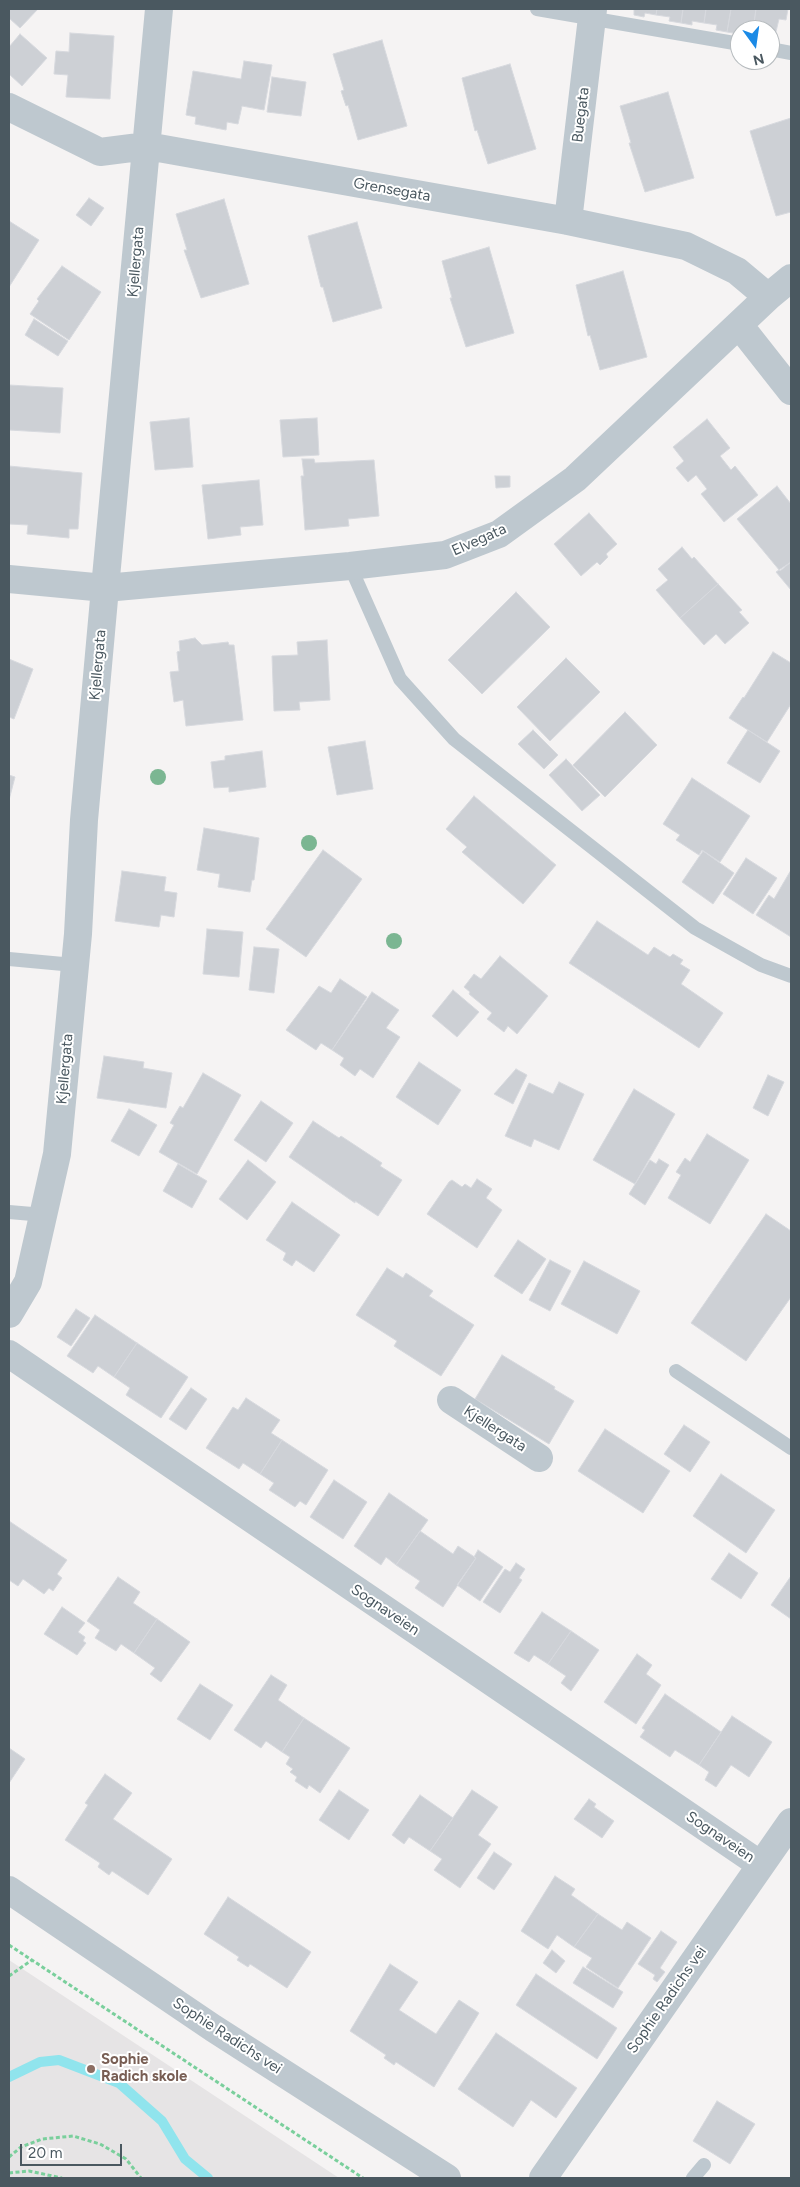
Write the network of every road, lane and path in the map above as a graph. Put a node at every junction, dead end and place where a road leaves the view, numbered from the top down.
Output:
1 (159, 9) edge
2 (537, 9) edge
3 (593, 14) edge
4 (730, 42) edge
5 (9, 107) edge
6 (147, 146) junction
7 (568, 221) junction
8 (791, 278) edge
9 (768, 298) junction
10 (739, 325) junction
11 (791, 391) edge
12 (350, 566) junction
13 (9, 579) edge
14 (104, 588) junction
15 (9, 959) edge
16 (74, 965) junction
17 (791, 976) edge
18 (9, 1212) edge
19 (44, 1215) junction
20 (9, 1314) edge
21 (9, 1354) edge
22 (676, 1371) dead end
23 (451, 1400) dead end
24 (791, 1448) edge
25 (539, 1458) dead end
26 (791, 1822) edge
27 (761, 1865) junction
28 (9, 1890) edge
29 (9, 1945) edge
30 (32, 1960) junction
31 (9, 1976) edge
32 (9, 2157) edge
33 (704, 2165) dead end
34 (9, 2173) edge
35 (62, 2178) edge
36 (141, 2178) edge
37 (364, 2178) edge
38 (447, 2178) edge
39 (543, 2178) edge
40 (694, 2178) edge

1 - 6 street, Kjellergata
2 - 3 lane
3 - 4 lane
3 - 7 street, Buegata
5 - 6 street, Grensegata
6 - 7 street, Grensegata
6 - 14 street, Kjellergata
7 - 9 street, Grensegata
8 - 9 street, Elvegata
9 - 10 street, Elvegata
10 - 11 street
10 - 12 street, Elvegata
12 - 14 street, Elvegata
12 - 17 lane
13 - 14 street, Elvegata
14 - 16 street, Kjellergata
15 - 16 lane
16 - 19 street, Kjellergata
18 - 19 lane
19 - 20 street, Kjellergata
21 - 27 street, Sognaveien
22 - 24 lane
23 - 25 street, Kjellergata
26 - 27 street, Sophie Radichs vei
27 - 39 street, Sophie Radichs vei
28 - 38 street, Sophie Radichs vei
29 - 30 path
30 - 31 path
30 - 37 path
32 - 36 path
33 - 40 lane
34 - 35 path

